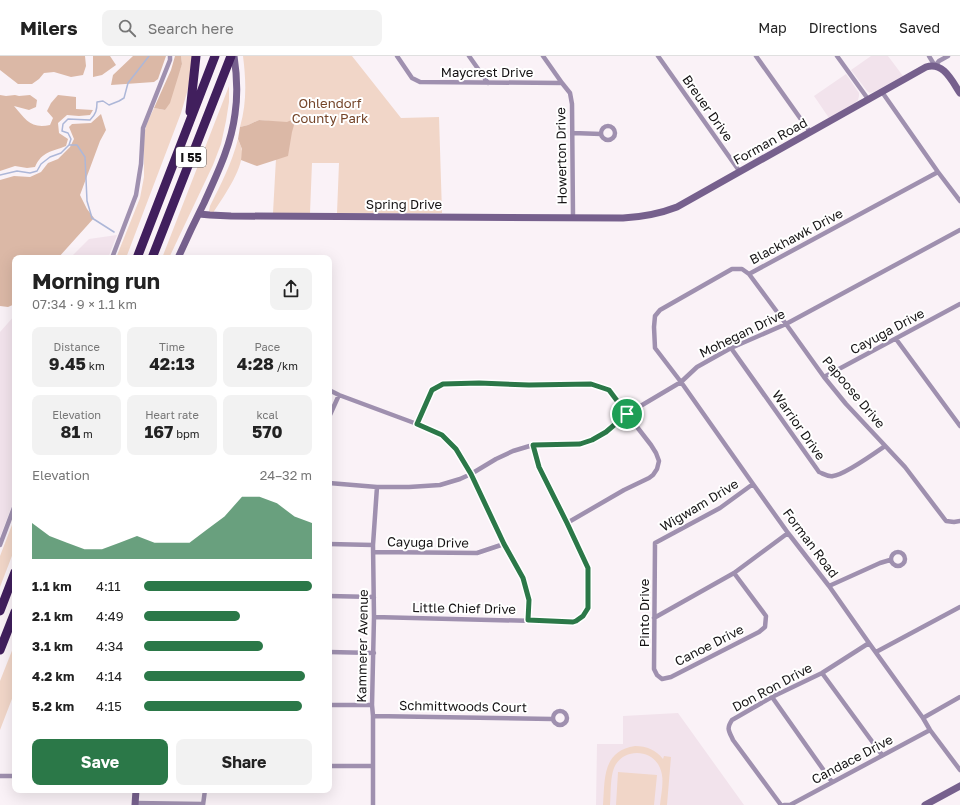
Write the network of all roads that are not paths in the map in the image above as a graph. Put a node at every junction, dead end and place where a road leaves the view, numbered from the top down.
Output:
1 (170, 56) edge
2 (196, 56) edge
3 (215, 56) edge
4 (231, 56) edge
5 (234, 56) edge
6 (397, 56) edge
7 (470, 56) edge
8 (543, 56) edge
9 (658, 56) edge
10 (756, 56) edge
11 (837, 56) edge
12 (929, 56) edge
13 (948, 56) edge
14 (935, 66) junction
15 (488, 83) junction
16 (562, 83) junction
17 (882, 92) junction
18 (960, 93) edge
19 (868, 99) junction
20 (188, 128) junction
21 (810, 132) junction
22 (573, 133) junction
23 (601, 134) dead end
24 (740, 172) junction
25 (938, 172) junction
26 (960, 201) edge
27 (199, 214) junction
28 (573, 217) junction
29 (610, 218) joint
30 (960, 230) edge
31 (113, 255) edge
32 (138, 255) edge
33 (153, 255) edge
34 (179, 255) edge
35 (749, 274) junction
36 (960, 304) edge
37 (786, 324) junction
38 (654, 327) joint
39 (896, 339) junction
40 (731, 348) junction
41 (824, 377) junction
42 (681, 382) junction
43 (332, 392) edge
44 (338, 395) junction
45 (332, 410) edge
46 (627, 414) junction
47 (417, 424) junction
48 (960, 426) edge
49 (533, 445) junction
50 (885, 446) junction
51 (471, 474) junction
52 (332, 483) edge
53 (753, 484) junction
54 (377, 487) junction
55 (12, 513) edge
56 (960, 521) edge
57 (567, 523) junction
58 (788, 533) junction
59 (655, 543) joint
60 (0, 544) edge
61 (332, 544) edge
62 (504, 544) junction
63 (374, 545) junction
64 (374, 552) junction
65 (890, 560) dead end
66 (734, 573) junction
67 (12, 580) edge
68 (829, 586) junction
69 (332, 596) edge
70 (374, 597) junction
71 (960, 606) edge
72 (0, 611) edge
73 (374, 618) junction
74 (654, 618) junction
75 (12, 620) edge
76 (528, 620) junction
77 (869, 643) junction
78 (0, 650) edge
79 (332, 652) edge
80 (876, 652) junction
81 (374, 653) junction
82 (822, 673) junction
83 (662, 679) joint
84 (772, 697) junction
85 (960, 697) edge
86 (332, 705) edge
87 (372, 705) junction
88 (373, 716) junction
89 (923, 718) junction
90 (552, 719) dead end
91 (930, 730) junction
92 (882, 755) junction
93 (332, 766) edge
94 (372, 766) junction
95 (960, 770) edge
96 (0, 776) edge
97 (12, 776) edge
98 (832, 782) junction
99 (960, 786) edge
100 (136, 793) edge
101 (205, 793) edge
102 (136, 804) edge
103 (203, 804) edge
104 (373, 805) edge
105 (782, 805) edge
106 (925, 805) edge

1 - 31 street
2 - 20 highway
3 - 20 highway, I 55
4 - 33 highway, I 55
5 - 27 street
6 - 15 street, Maycrest Drive
7 - 15 street
8 - 16 street, Howerton Drive
9 - 24 street, Breuer Drive
10 - 21 street
11 - 19 street
12 - 14 street
13 - 14 street
14 - 17 street, Forman Road
14 - 18 street
15 - 16 street, Maycrest Drive
16 - 22 street, Howerton Drive
17 - 19 street, Forman Road
17 - 25 street
19 - 21 street, Forman Road
20 - 32 highway, I 55
21 - 24 street, Forman Road
22 - 23 street
22 - 28 street, Howerton Drive
24 - 29 street, Forman Road
25 - 26 street
25 - 35 street, Blackhawk Drive
27 - 28 street, Spring Drive
27 - 34 street
28 - 29 street, Spring Drive
30 - 37 street, Mohegan Drive
35 - 37 street, Papoose Drive
35 - 38 street, Blackhawk Drive
36 - 39 street, Cayuga Drive
37 - 40 street, Mohegan Drive
37 - 41 street, Papoose Drive
38 - 42 street, Forman Road
39 - 41 street, Cayuga Drive
39 - 48 street
40 - 42 street, Mohegan Drive
40 - 50 street, Warrior Drive
41 - 50 street, Papoose Drive
42 - 46 street, Mohegan Drive
42 - 53 street, Forman Road
43 - 44 street
44 - 45 street
44 - 47 street
46 - 47 street
46 - 49 street, Mohegan Drive
46 - 57 street
47 - 51 street
49 - 51 street, Mohegan Drive
49 - 57 street
50 - 56 street, Papoose Drive
51 - 54 street, Mohegan Drive
51 - 62 street
52 - 54 street, Mohegan Drive
53 - 58 street, Forman Road
53 - 59 street, Wigwam Drive
54 - 63 street, Kammerer Avenue
55 - 60 street
57 - 76 street, Little Chief Drive
58 - 66 street
58 - 68 street, Forman Road
59 - 74 street, Pinto Drive
61 - 63 street
62 - 64 street, Cayuga Drive
62 - 76 street
63 - 64 street, Kammerer Avenue
64 - 70 street, Kammerer Avenue
65 - 68 street
66 - 74 street
66 - 83 street, Canoe Drive
67 - 72 highway
68 - 77 street, Forman Road
69 - 70 street
70 - 73 street, Kammerer Avenue
71 - 80 street
73 - 76 street, Little Chief Drive
73 - 81 street, Kammerer Avenue
74 - 83 street, Pinto Drive
75 - 78 highway
77 - 80 street, Forman Road
77 - 82 street, Don Ron Drive
79 - 81 street
80 - 89 street, Forman Road
81 - 87 street, Kammerer Avenue
82 - 84 street, Don Ron Drive
82 - 92 street
84 - 98 street
84 - 105 street, Don Ron Drive
85 - 89 street
86 - 87 street
87 - 88 street, Kammerer Avenue
88 - 90 street, Schmittwoods Court
88 - 94 street, Kammerer Avenue
89 - 91 street, Forman Road
91 - 92 street, Candace Drive
91 - 95 street, Forman Road
92 - 98 street, Candace Drive
93 - 94 street
94 - 104 street, Kammerer Avenue
96 - 97 street
98 - 105 street, Candace Drive
99 - 106 street
100 - 102 street
101 - 103 street
102 - 103 street

